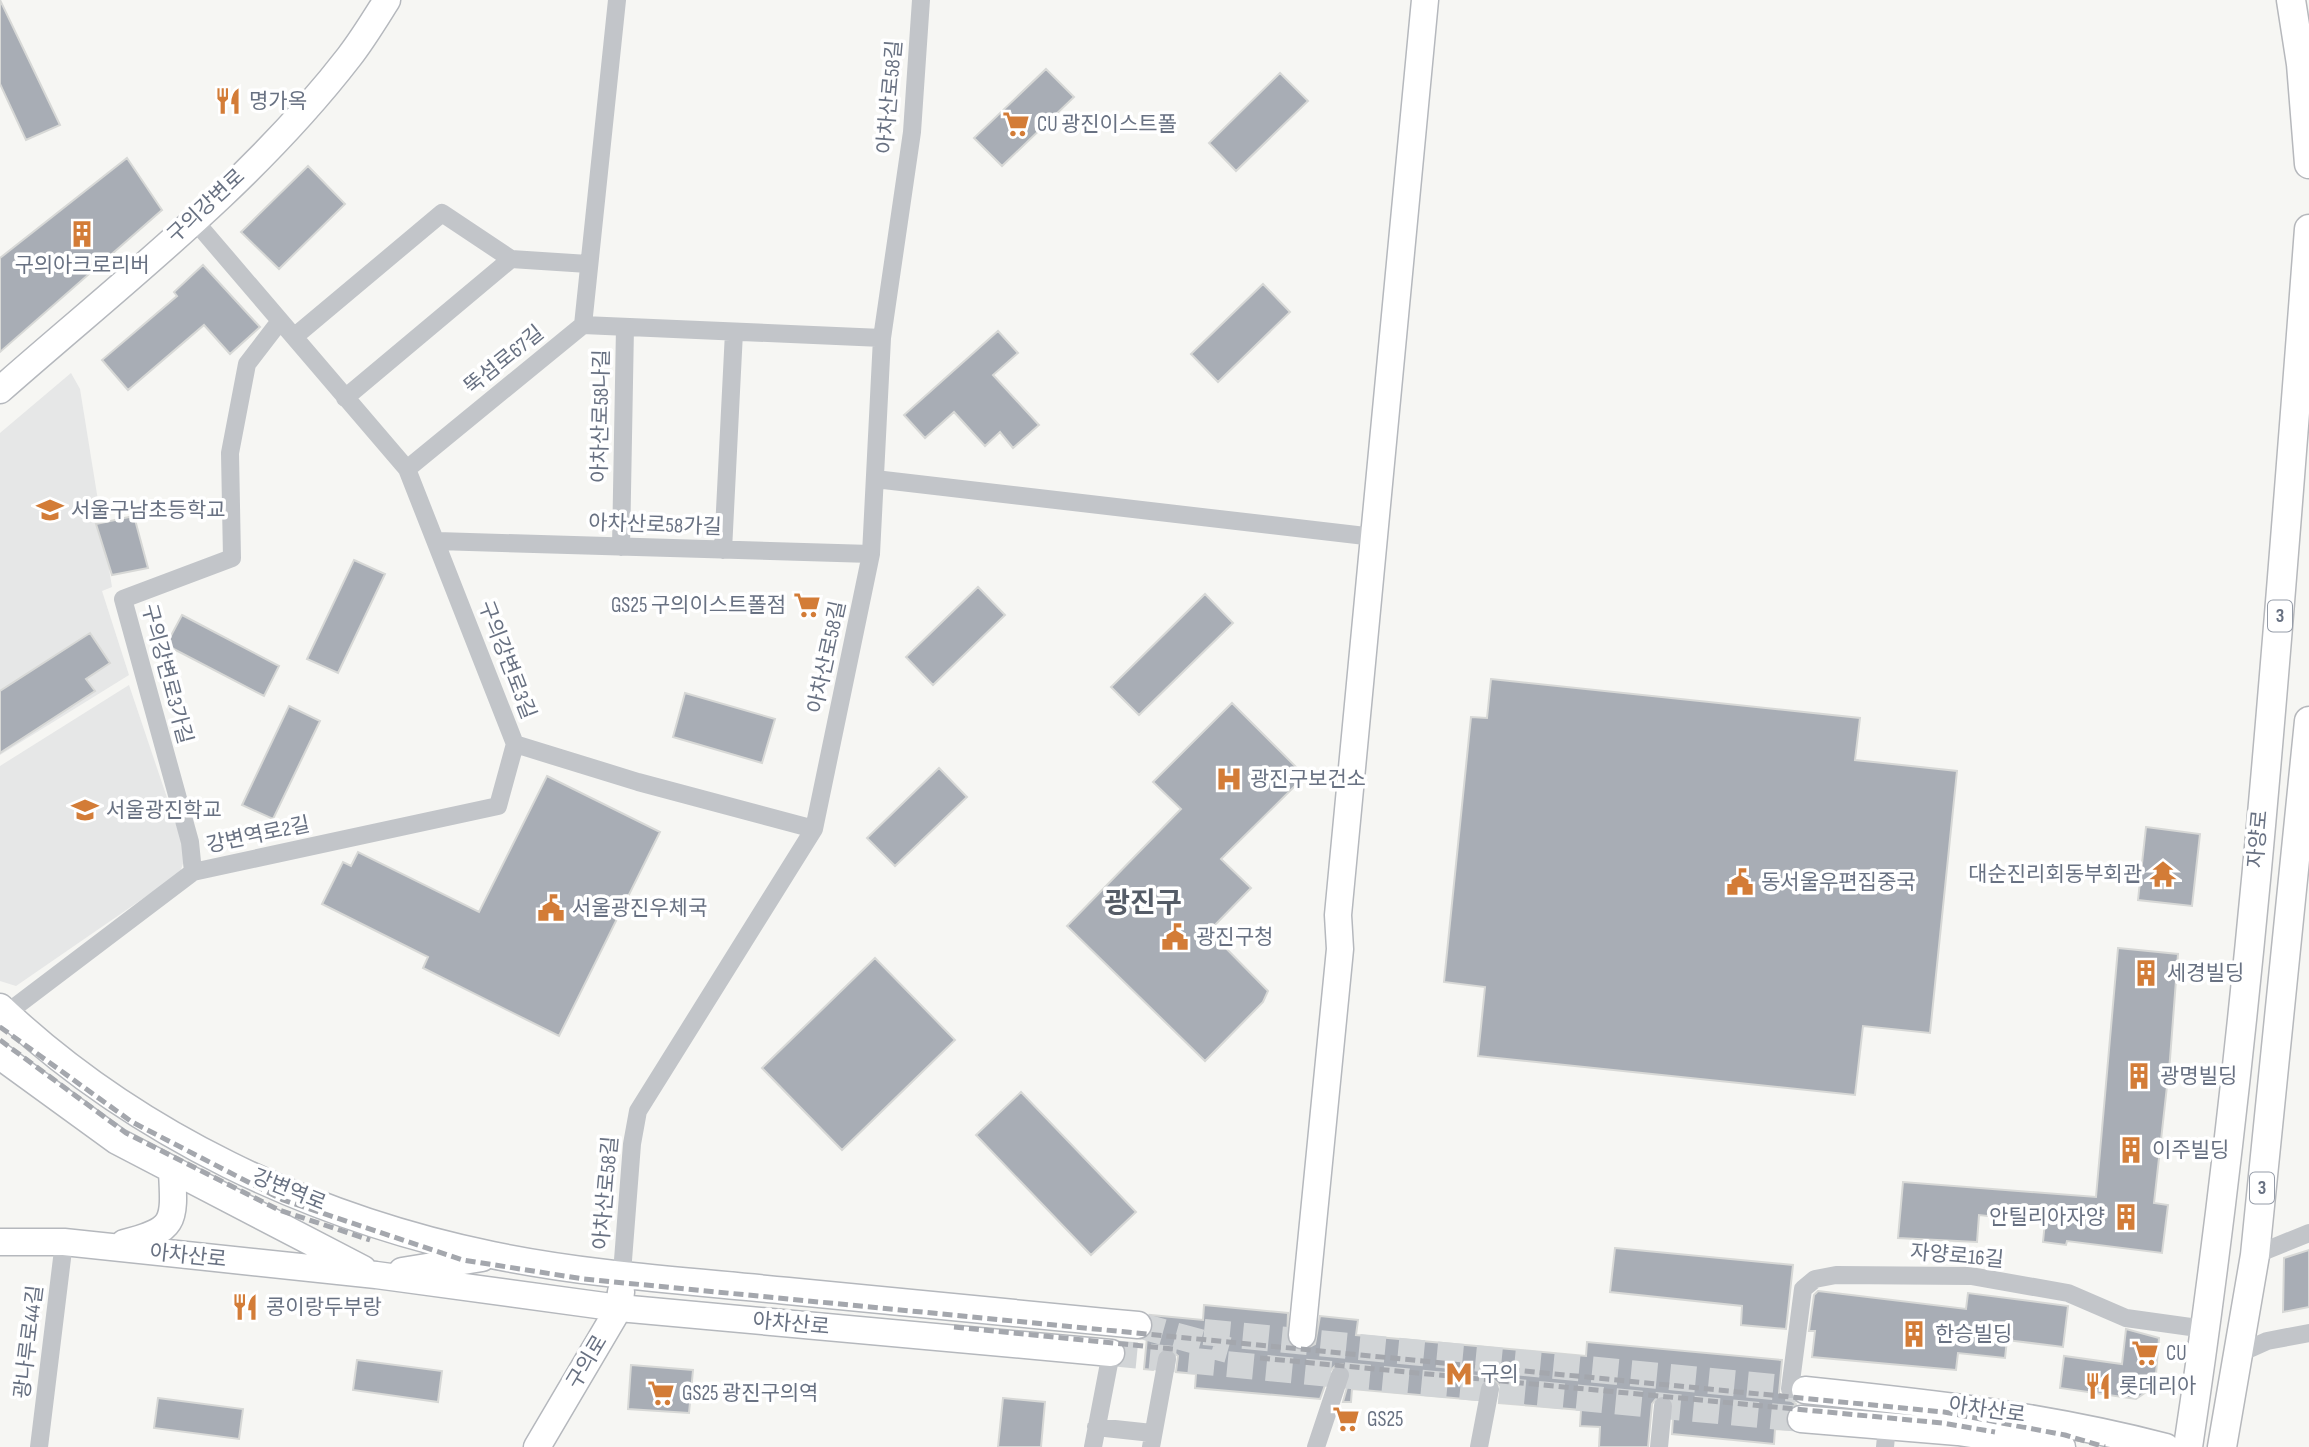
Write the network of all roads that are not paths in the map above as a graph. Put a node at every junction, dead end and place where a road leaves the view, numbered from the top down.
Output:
1 (387, 0) edge
2 (617, 0) edge
3 (920, 0) edge
4 (1425, 0) edge
5 (2291, 0) edge
6 (2309, 164) edge
7 (194, 219) junction
8 (2309, 229) edge
9 (511, 259) junction
10 (587, 264) junction
11 (280, 321) junction
12 (583, 326) junction
13 (625, 327) junction
14 (734, 332) junction
15 (294, 337) junction
16 (882, 338) junction
17 (0, 390) edge
18 (345, 398) junction
19 (407, 469) junction
20 (875, 479) junction
21 (1374, 537) junction
22 (437, 541) junction
23 (621, 547) junction
24 (723, 550) junction
25 (871, 554) junction
26 (2309, 721) edge
27 (515, 744) junction
28 (814, 829) junction
29 (193, 872) junction
30 (2302, 875) edge
31 (3, 1010) edge
32 (0, 1056) edge
33 (172, 1172) junction
34 (2309, 1233) edge
35 (0, 1242) edge
36 (64, 1242) junction
37 (109, 1247) junction
38 (2255, 1255) junction
39 (495, 1256) junction
40 (622, 1273) junction
41 (376, 1275) junction
42 (619, 1308) junction
43 (1078, 1319) junction
44 (1138, 1325) tunnel mouth
45 (2204, 1329) junction
46 (2309, 1333) edge
47 (1302, 1335) dead end
48 (1077, 1350) junction
49 (1111, 1353) joint
50 (1167, 1359) dead end
51 (2235, 1367) junction
52 (1340, 1375) dead end
53 (2198, 1377) junction
54 (1490, 1390) dead end
55 (1797, 1390) joint
56 (1663, 1406) dead end
57 (1801, 1419) tunnel mouth
58 (1096, 1427) junction
59 (1886, 1437) edge
60 (2094, 1437) edge
61 (1151, 1440) edge
62 (2038, 1444) edge
63 (39, 1447) edge
64 (537, 1447) edge
65 (1093, 1447) edge
66 (1316, 1447) edge
67 (1479, 1447) edge
68 (1659, 1447) edge
69 (2062, 1447) edge
70 (2166, 1447) edge
71 (2188, 1447) edge
72 (2222, 1447) edge

1 - 7 main road, 구의강변로
2 - 10 street
3 - 16 street, 아차산로58길
4 - 21 main road
5 - 6 main road
7 - 11 street, 구의강변로3길
7 - 17 main road, 구의강변로
8 - 45 main road, 자양로 / 3
9 - 10 street
9 - 15 street
9 - 18 street
10 - 12 street
11 - 15 street, 구의강변로3길
11 - 29 street, 구의강변로3가길
12 - 13 street, 아차산로58나길
12 - 19 street, 뚝섬로67길
13 - 14 street, 아차산로58나길
13 - 23 street, 아차산로58나길
14 - 16 street, 아차산로58나길
14 - 24 street
15 - 18 street, 구의강변로3길
16 - 20 street, 아차산로58길
18 - 19 street, 구의강변로3길
19 - 22 street, 구의강변로3길
20 - 21 street
20 - 25 street, 아차산로58길
21 - 47 main road
22 - 23 street, 아차산로58가길
22 - 27 street, 구의강변로3길
23 - 24 street, 아차산로58가길
24 - 25 street, 아차산로58가길
25 - 28 street, 아차산로58길
26 - 30 main road, 자양로 / 3
27 - 28 street, 구의강변로3길
27 - 29 street, 강변역로2길
28 - 40 street, 아차산로58길
29 - 31 street, 강변역로2길
30 - 38 main road, 자양로 / 3
31 - 39 main road, 강변역로
32 - 33 main road, 강변역로
33 - 37 main road
33 - 41 main road, 강변역로
34 - 38 street
35 - 36 main road, 아차산로
36 - 37 main road, 아차산로
36 - 63 street, 광나루로44길
37 - 41 main road, 아차산로
38 - 51 main road, 자양로 / 3
39 - 40 main road, 강변역로
39 - 41 main road, 아차산로
40 - 42 main road, 구의로
40 - 43 main road, 아차산로
41 - 42 main road, 아차산로
42 - 48 main road, 아차산로
42 - 64 main road, 구의로
43 - 44 main road, 아차산로
43 - 48 main road
45 - 53 main road, 자양로 / 3
45 - 55 street, 자양로16길
46 - 51 street
48 - 49 main road, 아차산로
49 - 58 street, 아차산로
50 - 61 street
51 - 53 main road
51 - 72 main road, 자양로 / 3
52 - 66 street
53 - 71 main road, 자양로 / 3
54 - 67 street
55 - 60 main road, 아차산로
56 - 68 street
57 - 59 main road, 아차산로
58 - 61 street
58 - 65 street, 아차산로
59 - 62 main road, 아차산로
60 - 70 main road, 아차산로
62 - 69 main road, 아차산로

